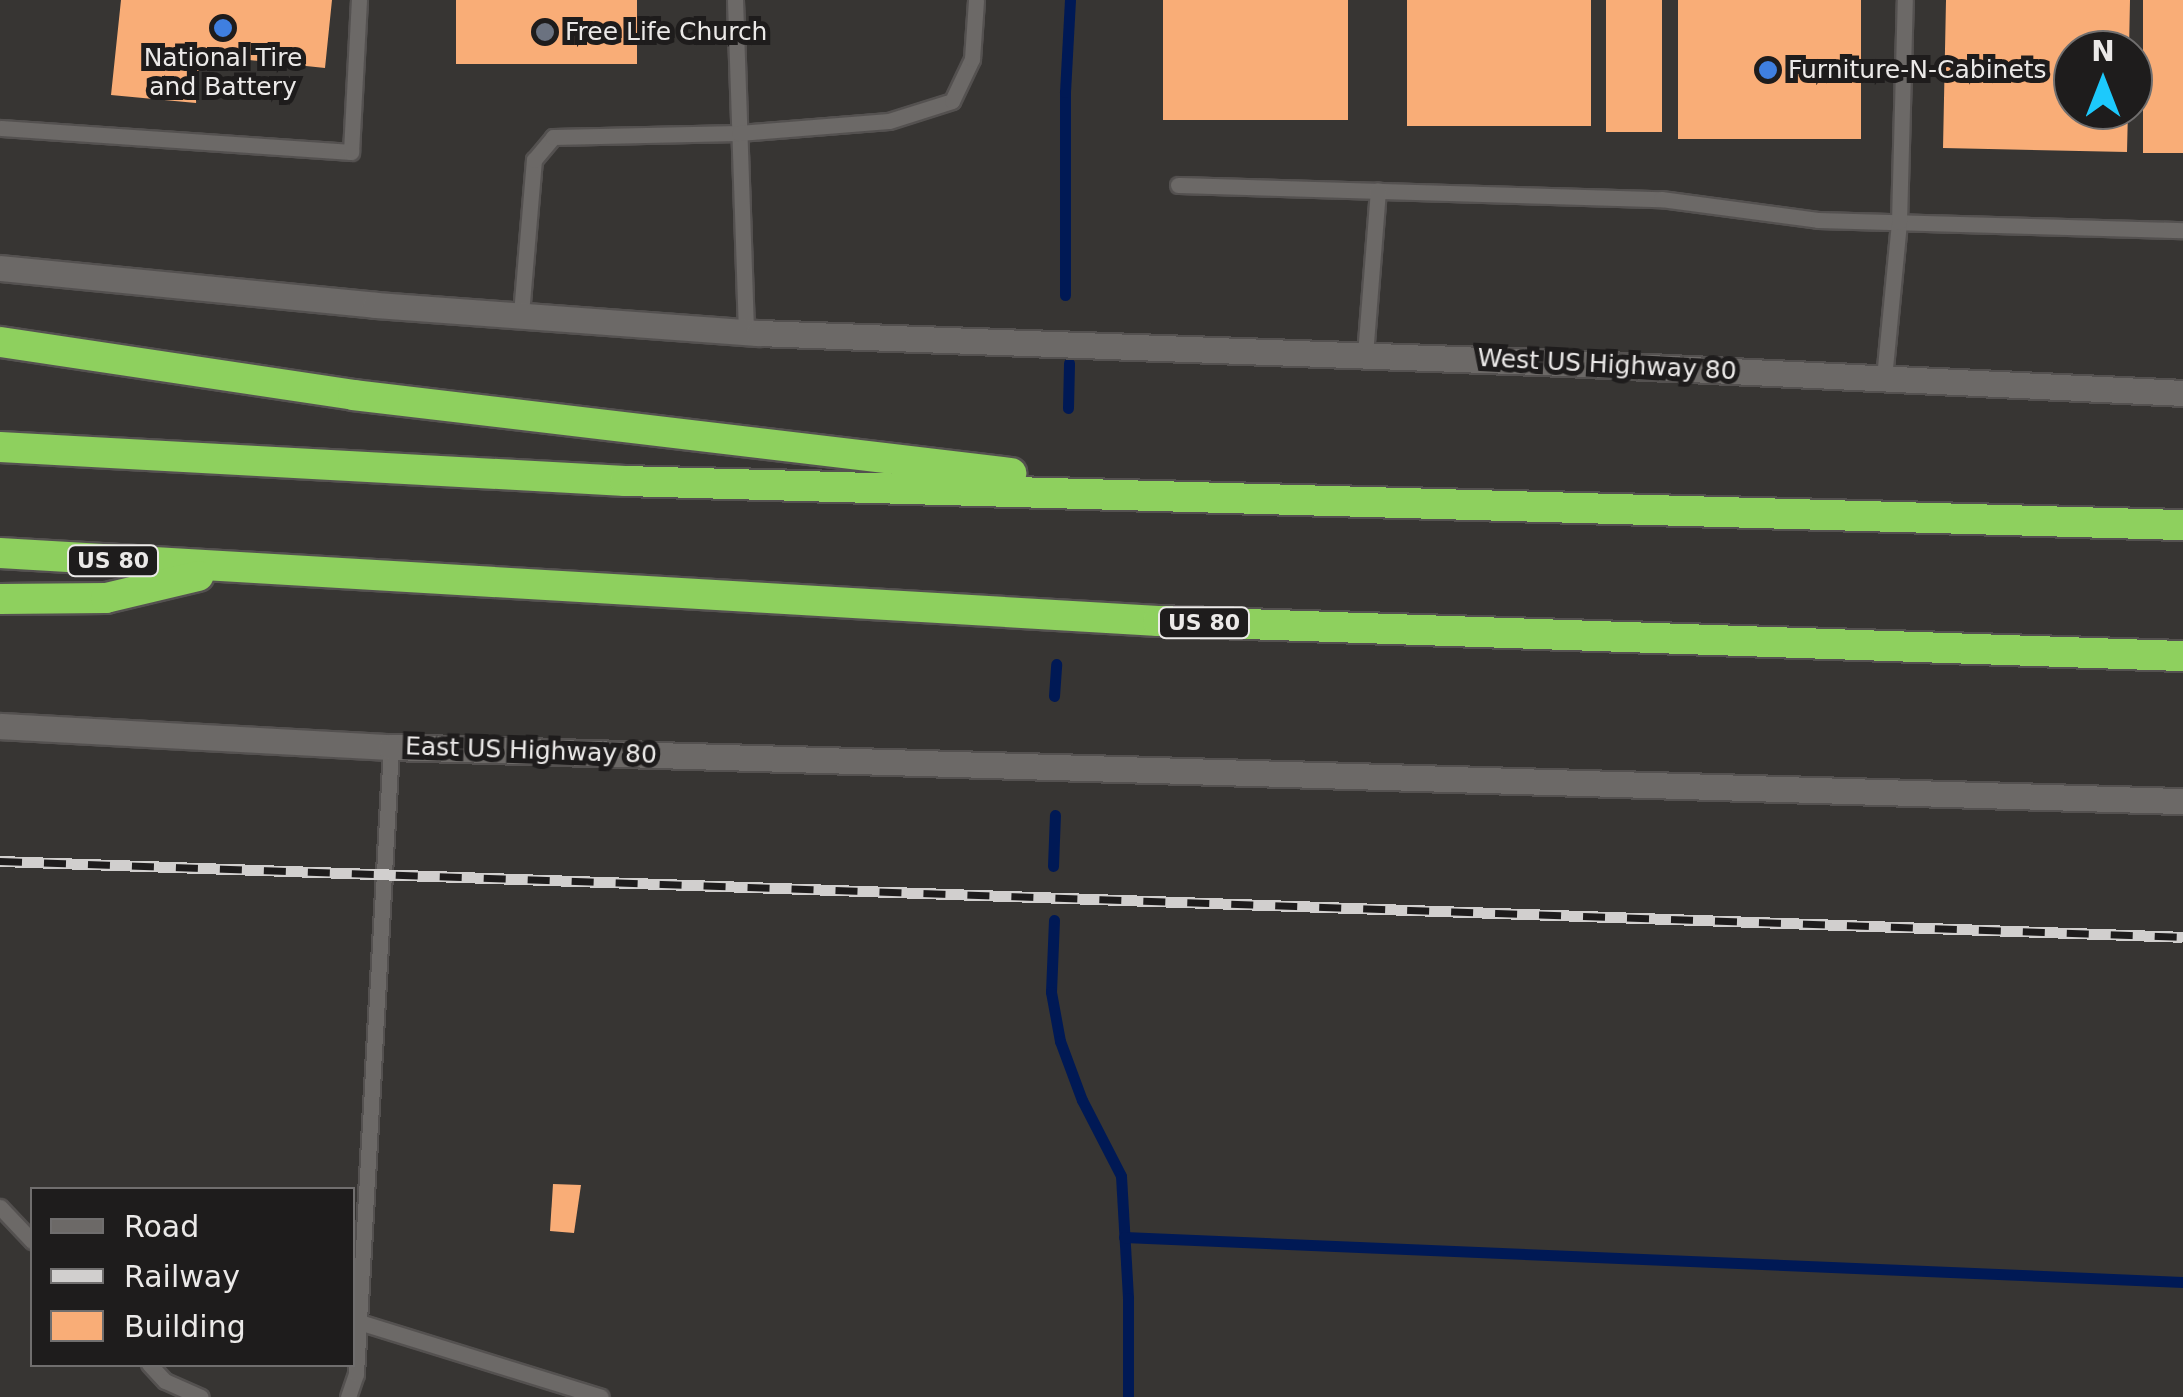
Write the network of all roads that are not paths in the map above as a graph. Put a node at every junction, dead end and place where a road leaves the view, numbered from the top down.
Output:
1 (359, 0) edge
2 (735, 0) edge
3 (976, 0) edge
4 (1905, 0) edge
5 (0, 128) edge
6 (739, 133) junction
7 (1178, 185) dead end
8 (1378, 191) junction
9 (1899, 222) junction
10 (2183, 230) edge
11 (0, 268) edge
12 (521, 314) junction
13 (746, 331) junction
14 (0, 342) edge
15 (1366, 355) junction
16 (1884, 378) junction
17 (2183, 393) edge
18 (0, 447) edge
19 (1192, 495) junction
20 (2183, 525) edge
21 (0, 553) edge
22 (226, 570) junction
23 (0, 599) edge
24 (2183, 656) edge
25 (0, 726) edge
26 (392, 747) junction
27 (2183, 801) edge
28 (0, 1207) edge
29 (30, 1240) edge
30 (360, 1322) junction
31 (152, 1367) edge
32 (201, 1397) edge
33 (348, 1397) edge
34 (601, 1397) edge

1 - 5 lane
2 - 6 lane
3 - 6 lane
4 - 9 lane
6 - 12 lane
6 - 13 lane
7 - 8 lane
8 - 9 lane
8 - 15 lane
9 - 10 lane
9 - 16 lane
11 - 12 main road
12 - 13 main road
13 - 15 main road, West US Highway 80
14 - 19 highway
15 - 16 main road, West US Highway 80
16 - 17 main road, West US Highway 80
18 - 19 highway
19 - 20 highway
21 - 22 highway, US 80
22 - 23 highway
22 - 24 highway, US 80
25 - 26 main road, East US Highway 80
26 - 27 main road, East US Highway 80
26 - 30 lane
28 - 29 lane
30 - 33 lane
30 - 34 lane
31 - 32 lane

